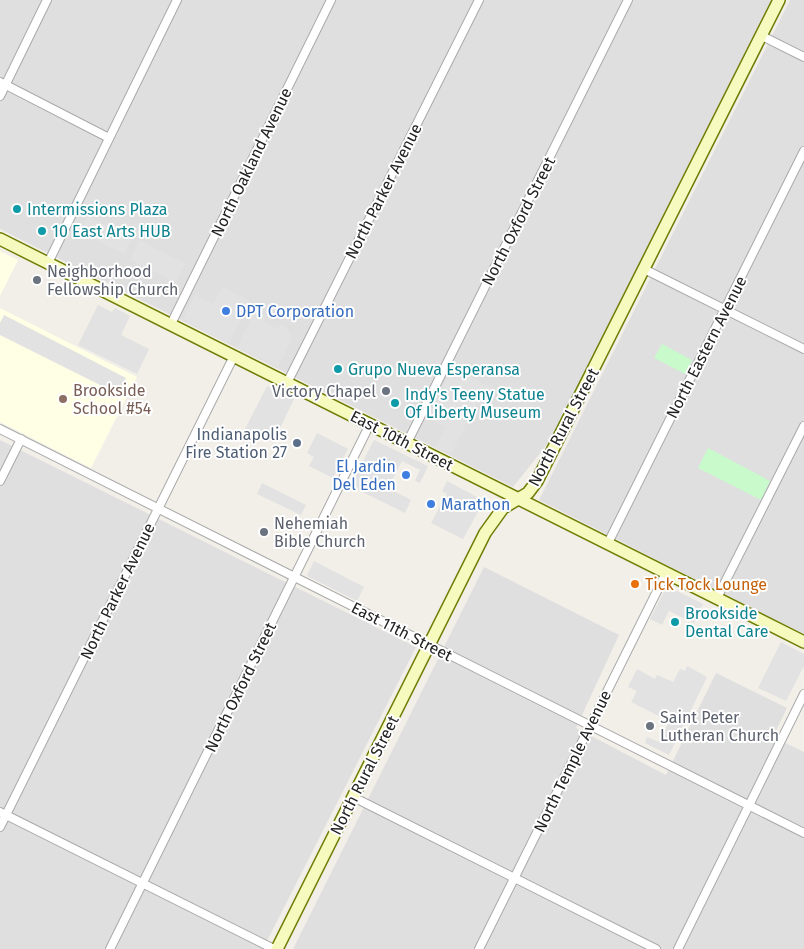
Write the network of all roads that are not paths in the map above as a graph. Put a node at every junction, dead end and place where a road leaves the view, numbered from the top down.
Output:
1 (48, 0) edge
2 (177, 0) edge
3 (331, 0) edge
4 (479, 0) edge
5 (628, 0) edge
6 (780, 0) edge
7 (762, 36) junction
8 (804, 57) edge
9 (3, 83) edge
10 (0, 96) edge
11 (109, 138) junction
12 (804, 151) edge
13 (0, 239) edge
14 (48, 263) junction
15 (644, 270) junction
16 (724, 310) junction
17 (171, 324) junction
18 (804, 349) edge
19 (234, 356) junction
20 (287, 383) junction
21 (370, 424) junction
22 (804, 426) edge
23 (0, 429) edge
24 (21, 439) junction
25 (406, 443) junction
26 (0, 482) edge
27 (519, 499) junction
28 (158, 508) junction
29 (608, 543) junction
30 (666, 572) junction
31 (294, 577) junction
32 (717, 598) junction
33 (804, 642) edge
34 (430, 644) junction
35 (804, 694) edge
36 (590, 725) junction
37 (353, 797) junction
38 (749, 805) junction
39 (3, 814) edge
40 (0, 827) edge
41 (804, 833) edge
42 (514, 878) junction
43 (142, 883) junction
44 (110, 949) edge
45 (276, 949) edge
46 (479, 949) edge
47 (656, 949) edge
48 (678, 949) edge

1 - 9 street
2 - 11 street
3 - 17 street, North Oakland Avenue
4 - 20 street, North Parker Avenue
5 - 25 street, North Oxford Street
6 - 7 main road, North Rural Street
7 - 8 street
7 - 15 main road, North Rural Street
9 - 10 street
9 - 11 street
11 - 14 street
12 - 16 street, North Eastern Avenue
13 - 14 main road, East 10th Street
14 - 17 main road, East 10th Street
15 - 16 street
15 - 27 main road, North Rural Street
16 - 18 street
16 - 29 street, North Eastern Avenue
17 - 19 main road, East 10th Street
19 - 20 main road, East 10th Street
19 - 28 street, North Parker Avenue
20 - 21 main road, East 10th Street
21 - 25 main road, East 10th Street
21 - 31 street, North Oxford Street
22 - 32 street
23 - 24 street, East 11th Street
24 - 26 street
24 - 28 street, East 11th Street
25 - 27 main road, East 10th Street
27 - 29 main road, East 10th Street
27 - 34 main road, North Rural Street
28 - 31 street, East 11th Street
28 - 39 street, North Parker Avenue
29 - 30 main road, East 10th Street
30 - 32 main road, East 10th Street
30 - 36 street, North Temple Avenue
31 - 34 street, East 11th Street
31 - 43 street, North Oxford Street
32 - 33 main road, East 10th Street
34 - 36 street, East 11th Street
34 - 37 main road, North Rural Street
35 - 38 street
36 - 38 street, East 11th Street
36 - 42 street, North Temple Avenue
37 - 42 street
37 - 45 main road, North Rural Street
38 - 41 street, East 11th Street
38 - 48 street
39 - 40 street, North Parker Avenue
39 - 43 street
42 - 46 street, North Temple Avenue
42 - 47 street
43 - 44 street, North Oxford Street
43 - 45 street

